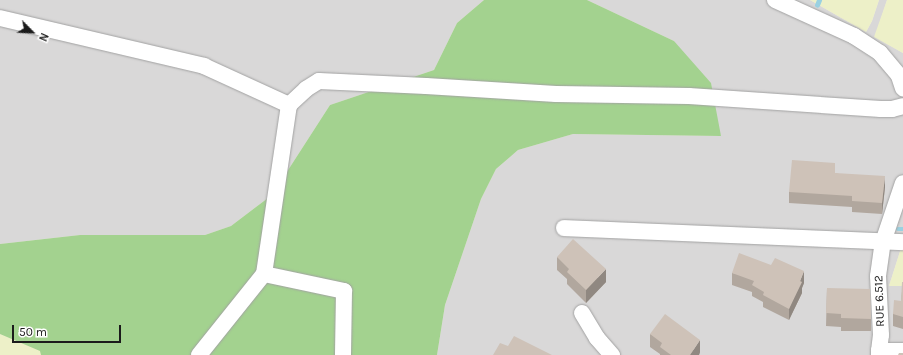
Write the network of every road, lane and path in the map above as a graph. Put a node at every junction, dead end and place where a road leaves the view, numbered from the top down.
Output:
1 (775, 0) edge
2 (0, 18) edge
3 (902, 81) edge
4 (289, 105) junction
5 (903, 106) edge
6 (903, 183) edge
7 (564, 228) dead end
8 (883, 242) junction
9 (903, 242) edge
10 (264, 274) junction
11 (582, 313) dead end
12 (903, 351) edge
13 (879, 353) edge
14 (199, 355) edge
15 (344, 355) edge
16 (612, 355) edge

1 - 3 street
2 - 4 street
4 - 5 street
4 - 10 street
6 - 8 street, RUE 6.512
7 - 8 street
8 - 9 street
8 - 13 street, RUE 6.512
10 - 14 street
10 - 15 street
11 - 16 street
12 - 13 street, RUE 6.512

